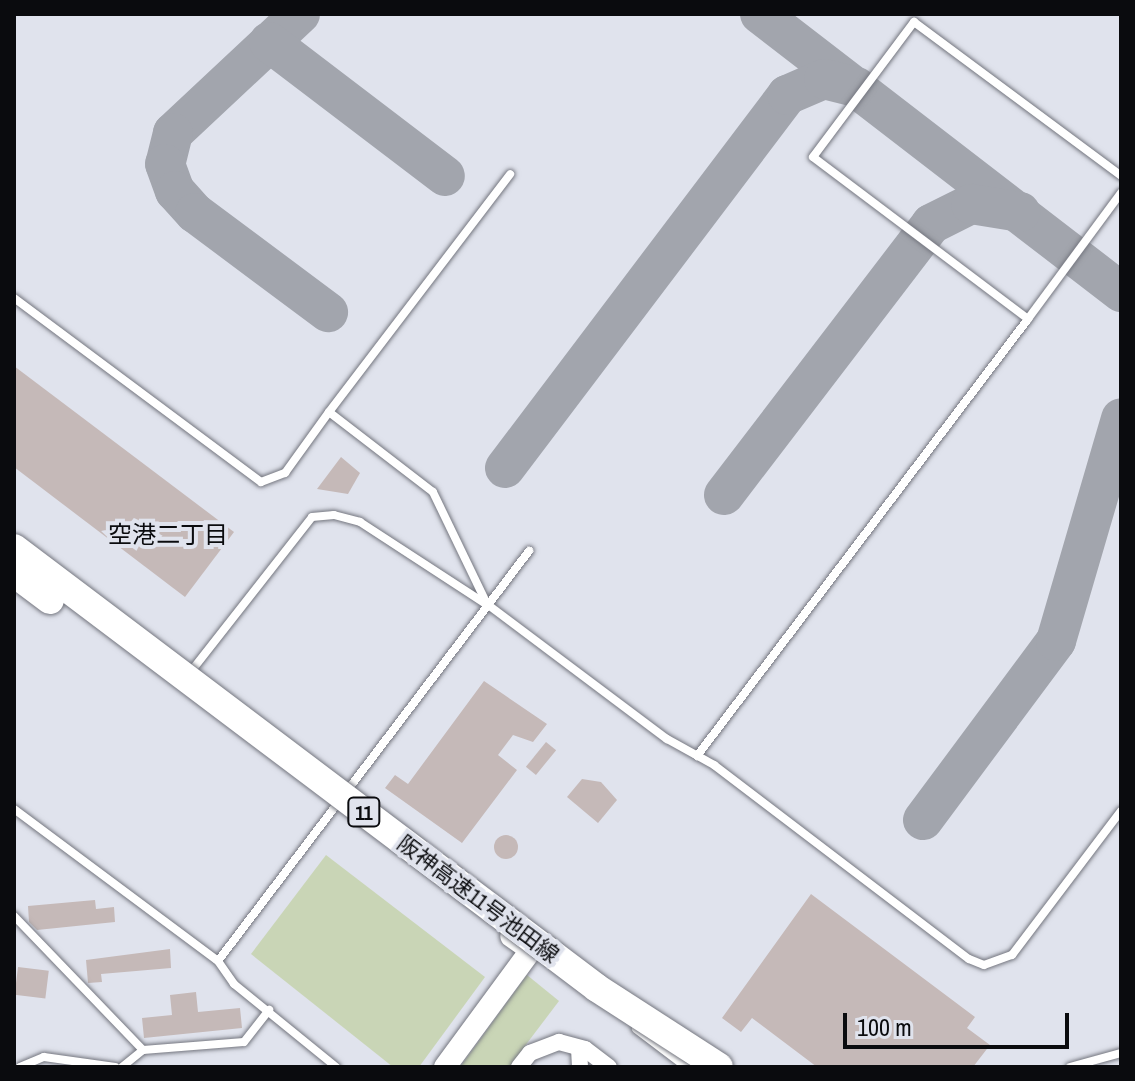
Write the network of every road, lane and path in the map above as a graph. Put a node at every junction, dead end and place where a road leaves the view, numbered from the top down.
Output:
1 (510, 174) dead end
2 (1121, 176) edge
3 (1121, 193) edge
4 (14, 298) edge
5 (1028, 319) junction
6 (329, 412) junction
7 (14, 548) edge
8 (529, 551) dead end
9 (14, 563) edge
10 (14, 573) edge
11 (487, 604) junction
12 (179, 687) junction
13 (697, 756) junction
14 (338, 805) junction
15 (14, 809) edge
16 (1121, 811) edge
17 (14, 916) edge
18 (531, 950) junction
19 (218, 961) junction
20 (269, 1010) junction
21 (579, 1048) junction
22 (143, 1050) junction
23 (1121, 1053) edge
24 (20, 1067) edge
25 (115, 1067) edge
26 (122, 1067) edge
27 (336, 1067) edge
28 (445, 1067) edge
29 (519, 1067) edge
30 (580, 1067) edge
31 (609, 1067) edge
32 (683, 1067) edge
33 (719, 1067) edge
34 (1070, 1067) edge

1 - 6 lane
2 - 5 lane
3 - 5 lane
4 - 6 lane
5 - 13 lane
6 - 11 lane
7 - 33 highway, 阪神高速11号池田線 / 11, bridge
8 - 11 lane
9 - 12 street
10 - 32 highway, 阪神高速11号池田線 / 11, bridge
11 - 12 lane
11 - 13 lane
11 - 14 lane
12 - 14 street
13 - 16 lane
14 - 18 street
14 - 19 lane
15 - 19 lane
17 - 22 lane
18 - 28 street
18 - 32 lane
19 - 20 lane
20 - 22 lane
20 - 27 lane
21 - 29 street
21 - 30 street
21 - 31 street
22 - 26 lane
23 - 34 lane
24 - 25 lane

